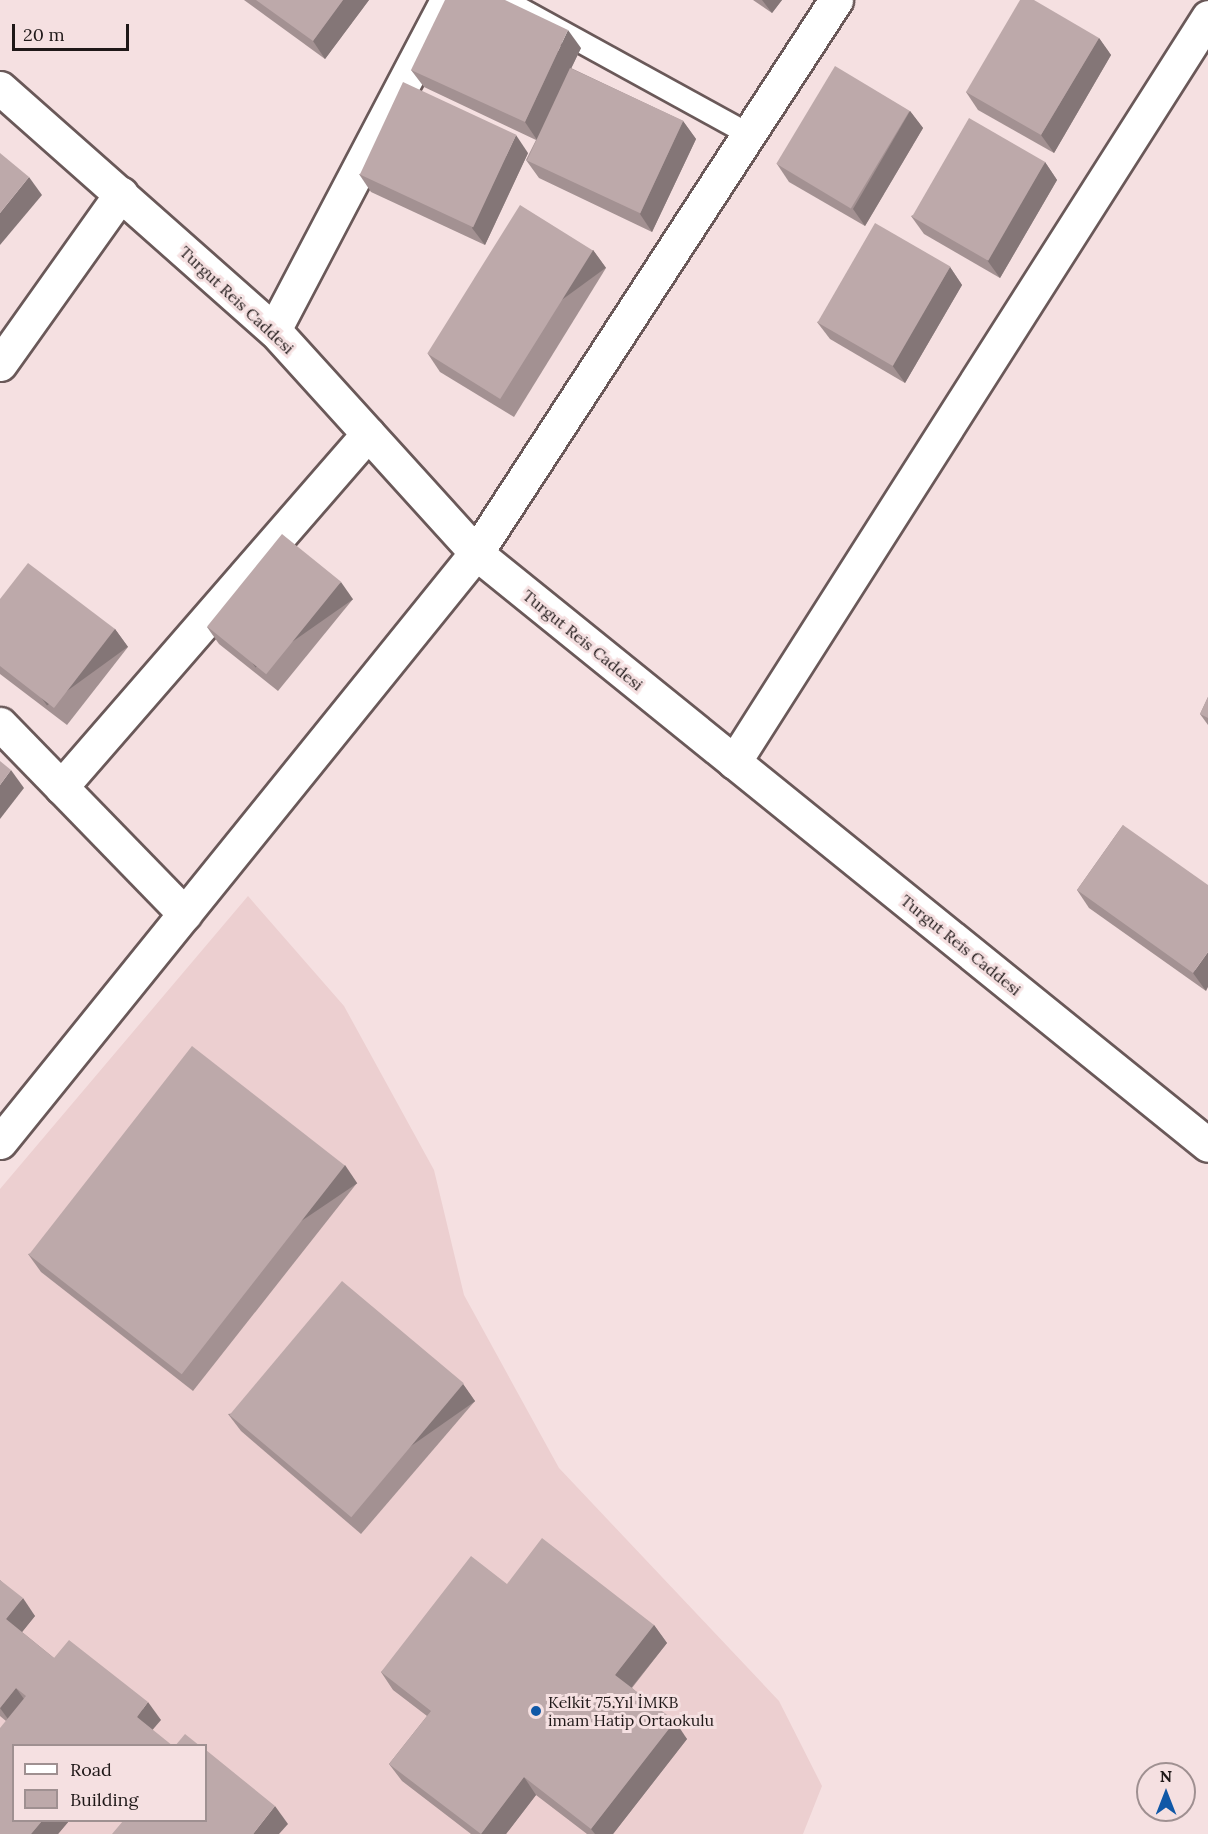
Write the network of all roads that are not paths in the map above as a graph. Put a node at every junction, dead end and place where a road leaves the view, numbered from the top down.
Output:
1 (447, 0) edge
2 (505, 0) edge
3 (836, 0) edge
4 (1208, 17) edge
5 (0, 88) edge
6 (749, 134) junction
7 (121, 194) junction
8 (274, 330) junction
9 (0, 364) edge
10 (368, 434) junction
11 (476, 553) junction
12 (0, 724) edge
13 (734, 762) junction
14 (61, 787) junction
15 (185, 914) junction
16 (0, 1142) edge
17 (1208, 1145) edge

1 - 8 street
2 - 6 lane
3 - 6 street
4 - 13 street
5 - 7 street, Turgut Reis Caddesi
6 - 11 street
7 - 8 street, Turgut Reis Caddesi
7 - 9 street
8 - 10 street, Turgut Reis Caddesi
10 - 11 street, Turgut Reis Caddesi
10 - 14 street
11 - 13 street, Turgut Reis Caddesi
11 - 15 street
12 - 14 street
13 - 17 street, Turgut Reis Caddesi
14 - 15 street
15 - 16 street

